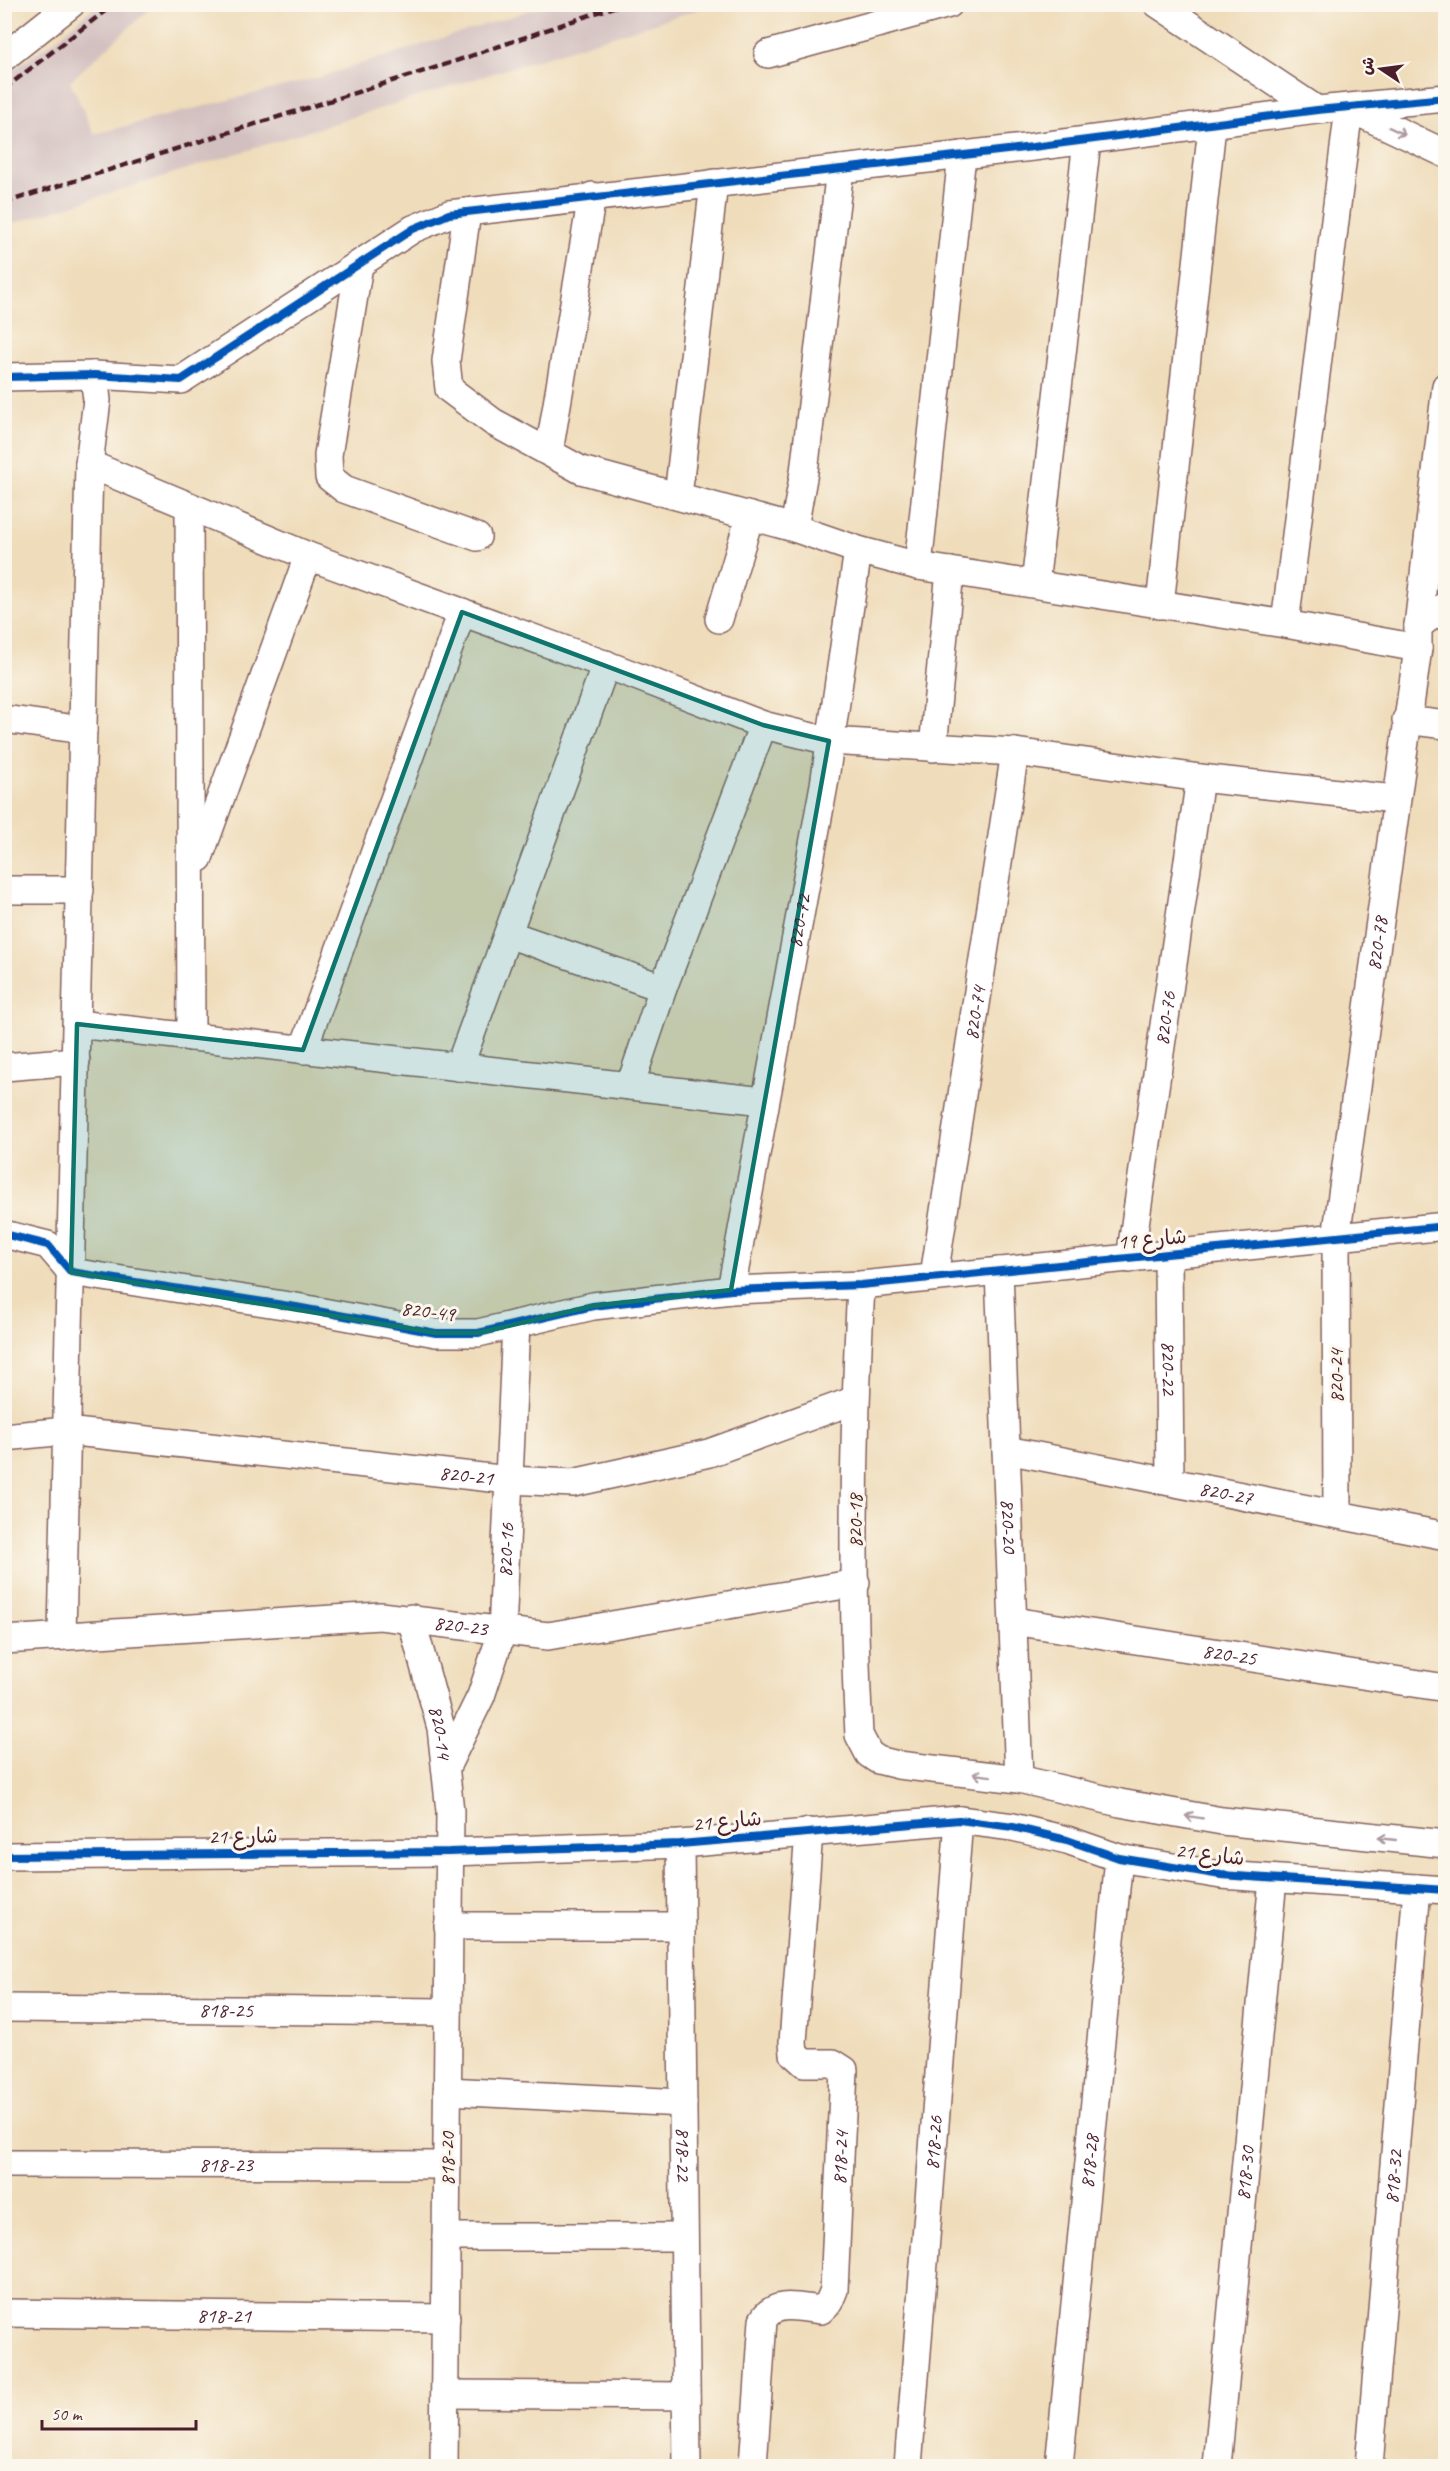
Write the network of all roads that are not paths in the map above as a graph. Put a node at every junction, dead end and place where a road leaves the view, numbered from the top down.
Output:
1 (949, 4) edge
2 (1158, 4) edge
3 (58, 10) edge
4 (768, 54) dead end
5 (4, 57) edge
6 (1446, 98) edge
7 (1349, 108) junction
8 (1317, 110) junction
9 (1212, 126) junction
10 (1088, 141) junction
11 (1446, 154) edge
12 (962, 155) junction
13 (840, 169) junction
14 (714, 183) junction
15 (592, 196) junction
16 (467, 212) junction
17 (359, 265) junction
18 (94, 375) junction
19 (4, 377) edge
20 (1446, 386) edge
21 (549, 452) junction
22 (89, 464) junction
23 (678, 496) junction
24 (189, 508) junction
25 (750, 516) junction
26 (794, 528) junction
27 (477, 537) dead end
28 (858, 550) junction
29 (308, 556) junction
30 (918, 566) junction
31 (950, 571) junction
32 (1035, 584) junction
33 (1160, 605) junction
34 (1446, 605) edge
35 (462, 612) junction
36 (719, 619) dead end
37 (1285, 624) junction
38 (1418, 637) junction
39 (606, 664) junction
40 (4, 719) edge
41 (1406, 720) junction
42 (763, 725) junction
43 (1446, 725) edge
44 (83, 730) junction
45 (829, 741) junction
46 (933, 747) junction
47 (1015, 752) junction
48 (1200, 778) junction
49 (1395, 799) junction
50 (192, 876) junction
51 (4, 890) edge
52 (80, 890) junction
53 (508, 934) junction
54 (663, 988) junction
55 (77, 1024) junction
56 (191, 1037) junction
57 (303, 1050) junction
58 (76, 1061) junction
59 (4, 1067) edge
60 (459, 1067) junction
61 (630, 1086) junction
62 (764, 1101) junction
63 (1446, 1226) edge
64 (4, 1234) edge
65 (1336, 1238) junction
66 (1168, 1256) junction
67 (1130, 1259) junction
68 (72, 1272) junction
69 (999, 1272) junction
70 (934, 1276) junction
71 (861, 1285) junction
72 (730, 1290) junction
73 (516, 1324) junction
74 (855, 1400) junction
75 (66, 1431) junction
76 (4, 1437) edge
77 (1006, 1450) junction
78 (509, 1480) junction
79 (1170, 1481) junction
80 (1337, 1514) junction
81 (1446, 1536) edge
82 (856, 1583) junction
83 (411, 1618) junction
84 (1013, 1621) junction
85 (502, 1632) junction
86 (62, 1634) junction
87 (4, 1640) edge
88 (1446, 1688) edge
89 (869, 1754) joint
90 (447, 1765) junction
91 (1019, 1779) junction
92 (959, 1820) junction
93 (809, 1832) junction
94 (680, 1844) junction
95 (1446, 1844) edge
96 (449, 1851) junction
97 (4, 1856) edge
98 (1119, 1858) junction
99 (1273, 1880) junction
100 (1417, 1888) junction
101 (1446, 1890) edge
102 (448, 1926) junction
103 (681, 1926) junction
104 (4, 2008) edge
105 (448, 2012) junction
106 (447, 2091) junction
107 (683, 2103) junction
108 (4, 2164) edge
109 (447, 2165) junction
110 (446, 2237) junction
111 (684, 2237) junction
112 (4, 2313) edge
113 (446, 2318) junction
114 (445, 2394) junction
115 (686, 2396) junction
116 (444, 2466) edge
117 (687, 2466) edge
118 (753, 2466) edge
119 (908, 2466) edge
120 (1059, 2466) edge
121 (1217, 2466) edge
122 (1369, 2466) edge

1 - 4 street
2 - 8 street
3 - 5 street
6 - 7 street
7 - 8 street
7 -> 11 street
7 - 37 street
8 - 9 street
9 - 10 street
9 - 33 street
10 - 12 street
10 - 32 street
12 - 13 street
12 - 30 street
13 - 14 street
13 - 26 street
14 - 15 street
14 - 23 street
15 - 16 street
15 - 21 street
16 - 17 street
16 - 21 street
17 - 18 street
17 - 27 street
18 - 19 street
18 - 22 street
20 - 38 street, 820-78
21 - 23 street
22 - 24 street
22 - 44 street
23 - 25 street
24 - 29 street
24 - 50 street
25 - 26 street
25 - 36 street
26 - 28 street
28 - 30 street
28 - 45 street, 820-72
29 - 35 street
29 - 50 street
30 - 31 street
31 - 32 street
31 - 46 street
32 - 33 street
33 - 37 street
34 - 38 street
35 - 39 street
35 - 57 street
37 - 38 street
38 - 41 street, 820-78
39 - 42 street
39 - 53 street
40 - 44 street
41 - 43 street
41 - 49 street, 820-78
42 - 45 street
42 - 54 street
44 - 52 street
45 - 46 street
45 - 62 street, 820-72
46 - 47 street
47 - 48 street
47 - 70 street, 820-74
48 - 49 street
48 - 67 street, 820-76
49 - 65 street, 820-78
50 - 56 street
51 - 52 street
52 - 55 street
53 - 54 street
53 - 60 street
54 - 61 street
55 - 56 street
55 - 58 street
56 - 57 street
57 - 60 street
58 - 59 street
58 - 68 street
60 - 61 street
61 - 62 street
62 - 72 street, 820-72
63 - 65 street, شارع 19
64 - 68 street
65 - 66 street, شارع 19
65 - 80 street, 820-24
66 - 67 street, شارع 19
66 - 79 street, 820-22
67 - 69 street, شارع 19
68 - 73 street, 820-49
68 - 75 street
69 - 70 street, شارع 19
69 - 77 street, 820-20
70 - 71 street, شارع 19
71 - 72 street, 820-49
71 - 74 street, 820-18
72 - 73 street, 820-49
73 - 78 street, 820-16
74 - 78 street, 820-21
74 - 82 street, 820-18
75 - 76 street, 820-21
75 - 78 street, 820-21
75 - 86 street
77 - 79 street, 820-27
77 - 84 street, 820-20
78 - 85 street, 820-16
79 - 80 street, 820-27
80 - 81 street, 820-27
82 - 85 street, 820-23
82 - 89 street, 820-18
83 - 85 street, 820-23
83 - 86 street, 820-23
83 - 90 street, 820-14
84 - 88 street, 820-25
84 - 91 street, 820-20
85 - 90 street, 820-16
86 - 87 street, 820-23
91 -> 89 street, شارع 21
90 - 96 street, 820-14
95 -> 91 street, شارع 21
92 - 93 street, شارع 21
92 - 98 street, شارع 21
92 - 119 street, 818-26
93 - 94 street, شارع 21
93 - 118 street, 818-24
94 - 96 street, شارع 21
94 - 103 street, 818-22
96 - 97 street, شارع 21
96 - 102 street, 818-20
98 - 99 street, شارع 21
98 - 120 street, 818-28
99 - 100 street, شارع 21
99 - 121 street, 818-30
100 - 101 street, شارع 21
100 - 122 street, 818-32
102 - 103 street
102 - 105 street, 818-20
103 - 107 street, 818-22
104 - 105 street, 818-25
105 - 106 street, 818-20
106 - 107 street
106 - 109 street, 818-20
107 - 111 street, 818-22
108 - 109 street, 818-23
109 - 110 street, 818-20
110 - 111 street
110 - 113 street, 818-20
111 - 115 street, 818-22
112 - 113 street, 818-21
113 - 114 street, 818-20
114 - 115 street
114 - 116 street, 818-20
115 - 117 street, 818-22

